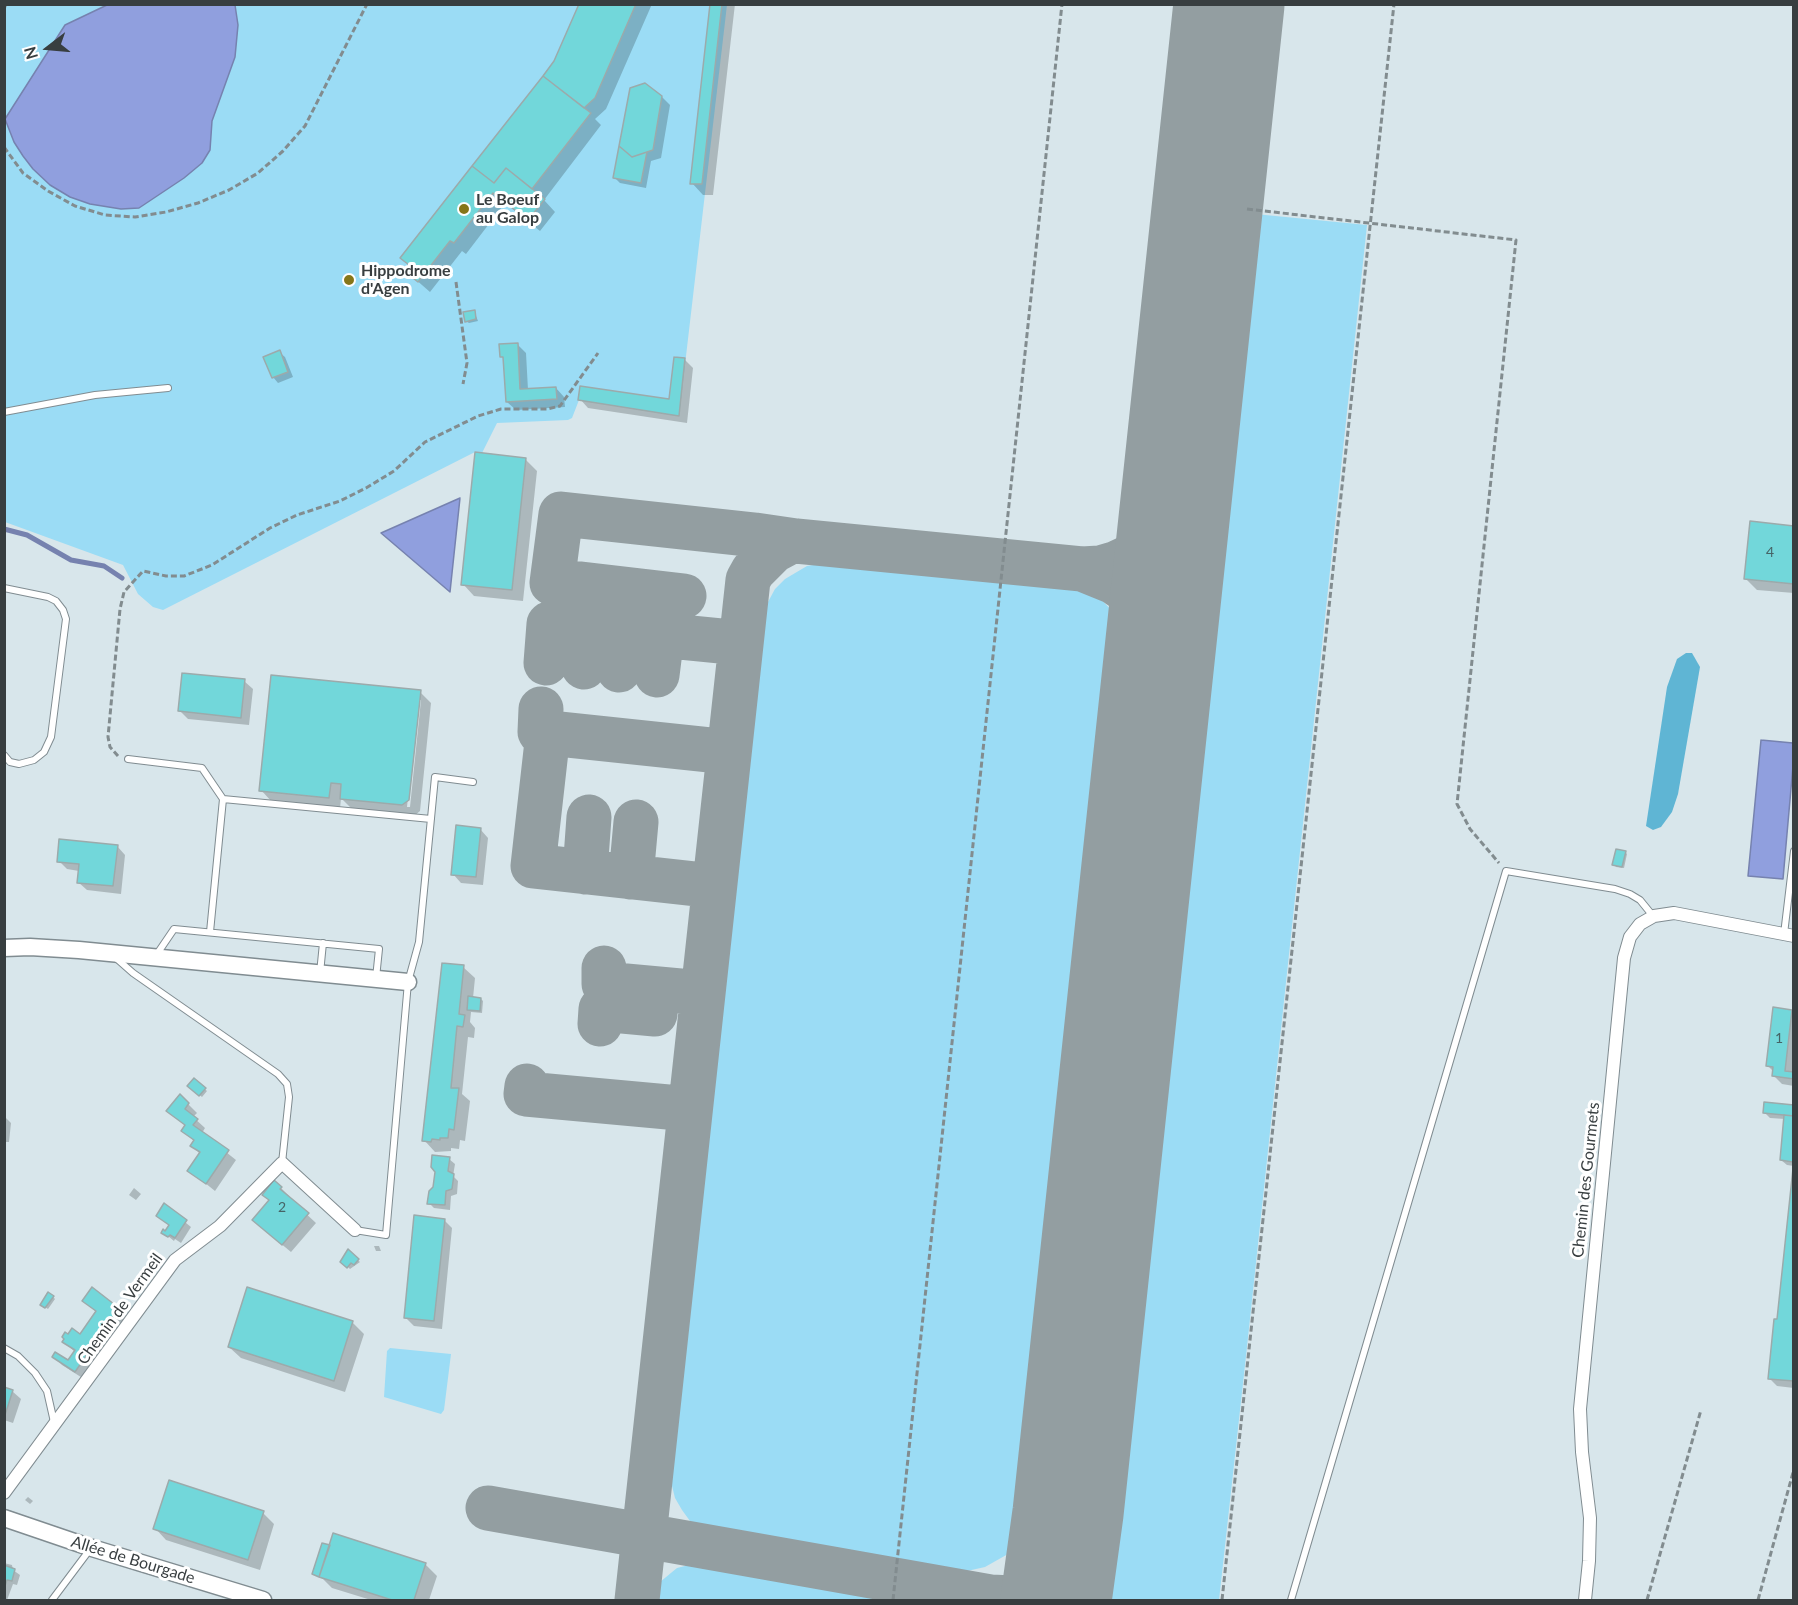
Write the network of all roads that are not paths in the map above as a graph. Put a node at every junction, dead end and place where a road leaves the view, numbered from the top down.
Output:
1 (168, 388) dead end
2 (4, 412) edge
3 (4, 588) edge
4 (4, 755) edge
5 (128, 759) road end
6 (473, 782) dead end
7 (223, 799) junction
8 (431, 819) junction
9 (1794, 851) edge
10 (1654, 916) junction
11 (210, 932) junction
12 (1789, 935) edge
13 (323, 944) junction
14 (4, 948) edge
15 (111, 953) junction
16 (154, 957) junction
17 (320, 973) junction
18 (376, 979) junction
19 (408, 982) junction
20 (282, 1163) junction
21 (355, 1230) joint
22 (4, 1348) edge
23 (55, 1426) junction
24 (4, 1493) edge
25 (4, 1518) edge
26 (92, 1548) junction
27 (52, 1600) edge
28 (263, 1600) edge
29 (1292, 1600) edge
30 (1585, 1600) edge

1 - 2 lane
3 - 4 lane
5 - 7 lane
6 - 8 lane
7 - 8 lane
7 - 11 lane
8 - 19 lane
9 - 12 lane
10 - 12 street
10 - 29 lane
10 - 30 street, Chemin des Gourmets
11 - 13 lane
11 - 16 lane
13 - 17 lane
13 - 18 lane
14 - 15 street
15 - 16 street
15 - 20 lane
16 - 17 street
17 - 18 street
18 - 19 street
19 - 21 lane
20 - 21 street
20 - 23 street, Chemin de Vermeil
22 - 23 lane
23 - 24 street, Chemin de Vermeil
25 - 26 street, Allée de Bourgade
26 - 27 lane
26 - 28 street, Allée de Bourgade

